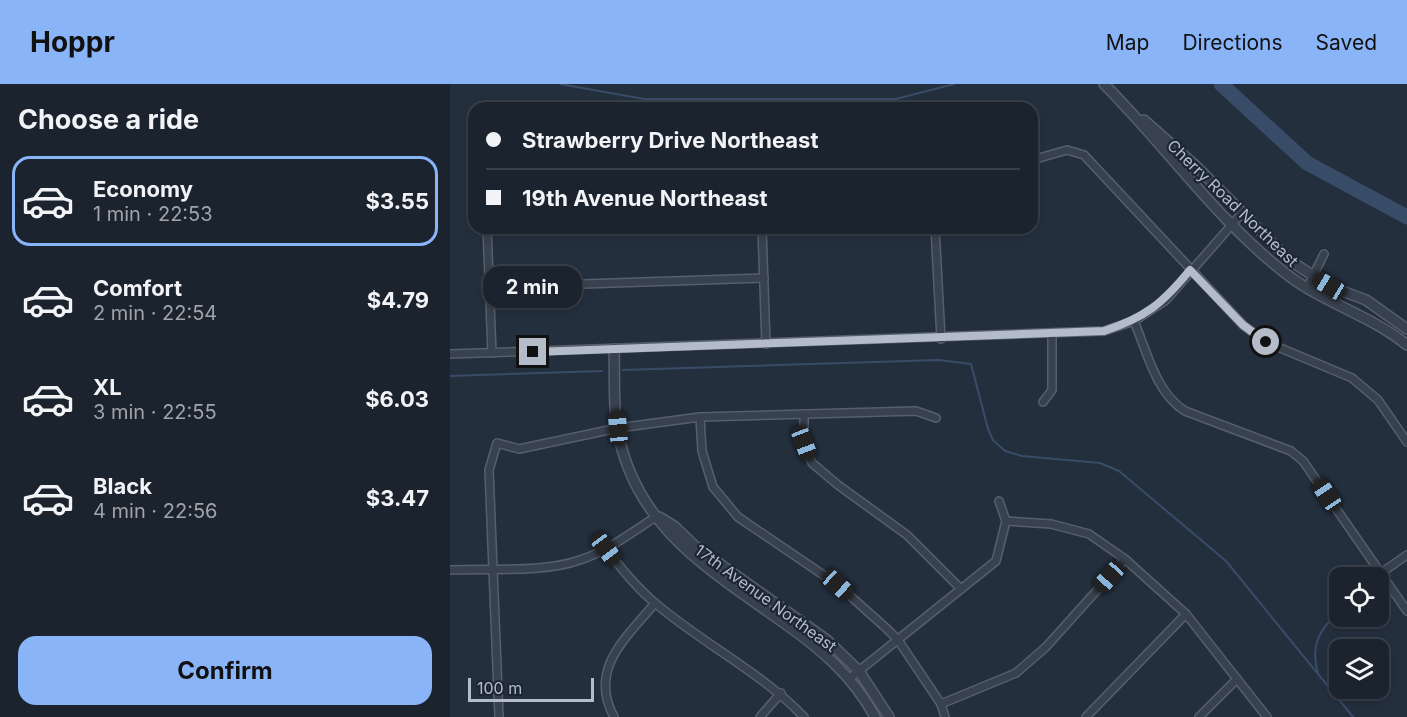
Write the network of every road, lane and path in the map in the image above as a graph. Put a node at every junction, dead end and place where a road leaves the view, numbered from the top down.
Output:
1 (1104, 84) edge
2 (1126, 105) junction
3 (1038, 158) edge
4 (1242, 213) junction
5 (1232, 224) junction
6 (487, 234) edge
7 (762, 234) edge
8 (935, 234) edge
9 (1324, 254) dead end
10 (1190, 270) junction
11 (1313, 276) junction
12 (764, 278) junction
13 (489, 287) junction
14 (1307, 288) junction
15 (1134, 321) junction
16 (1407, 330) edge
17 (1052, 333) junction
18 (941, 339) junction
19 (1404, 343) edge
20 (766, 344) junction
21 (614, 349) junction
22 (492, 353) junction
23 (450, 354) edge
24 (1044, 402) dead end
25 (804, 414) junction
26 (700, 417) junction
27 (936, 418) dead end
28 (618, 428) junction
29 (1407, 442) edge
30 (999, 501) dead end
31 (657, 516) junction
32 (1006, 521) junction
33 (606, 549) junction
34 (1407, 555) edge
35 (1125, 559) junction
36 (1377, 567) edge
37 (1389, 567) edge
38 (494, 568) junction
39 (450, 570) edge
40 (1389, 585) edge
41 (960, 588) junction
42 (655, 603) junction
43 (1407, 611) edge
44 (1186, 614) junction
45 (898, 640) junction
46 (859, 671) junction
47 (850, 678) junction
48 (1237, 678) junction
49 (781, 693) junction
50 (941, 704) junction
51 (499, 717) edge
52 (614, 717) edge
53 (760, 717) edge
54 (804, 717) edge
55 (876, 717) edge
56 (889, 717) edge
57 (945, 717) edge
58 (1086, 717) edge
59 (1199, 717) edge
60 (1267, 717) edge

1 - 2 street, Cherry Road Northeast
2 - 4 street, Cherry Road Northeast
2 - 5 street, Cherry Road Northeast
3 - 10 street
4 - 5 street
4 - 11 street, Cherry Road Northeast
5 - 10 street
5 - 14 street, Cherry Road Northeast
6 - 13 street
7 - 12 street
8 - 18 street
9 - 11 street
10 - 15 street
10 - 29 street
11 - 14 street
11 - 16 street, Cherry Road Northeast
12 - 13 street
12 - 20 street
13 - 22 street
14 - 19 street, Cherry Road Northeast
15 - 17 street
15 - 36 street
16 - 19 street
17 - 18 street
17 - 24 street
18 - 20 street
20 - 21 street
21 - 22 street
21 - 28 street, 17th Avenue Northeast
22 - 23 street
25 - 26 street
25 - 27 street
25 - 41 street
26 - 28 street
26 - 45 street
28 - 31 street, 17th Avenue Northeast
28 - 38 street
30 - 32 street
31 - 33 street
31 - 46 street, 17th Avenue Northeast
31 - 47 street, 17th Avenue Northeast
32 - 35 street
32 - 41 street
33 - 38 street
33 - 42 street
34 - 37 street
35 - 44 street
35 - 50 street
38 - 39 street
38 - 51 street
40 - 43 street
41 - 45 street
42 - 49 street
42 - 52 street
44 - 48 street
44 - 58 street
45 - 46 street
45 - 50 street
46 - 47 street
46 - 56 street, 17th Avenue Northeast
47 - 55 street, 17th Avenue Northeast
48 - 59 street
48 - 60 street
49 - 53 street
49 - 54 street
50 - 57 street

